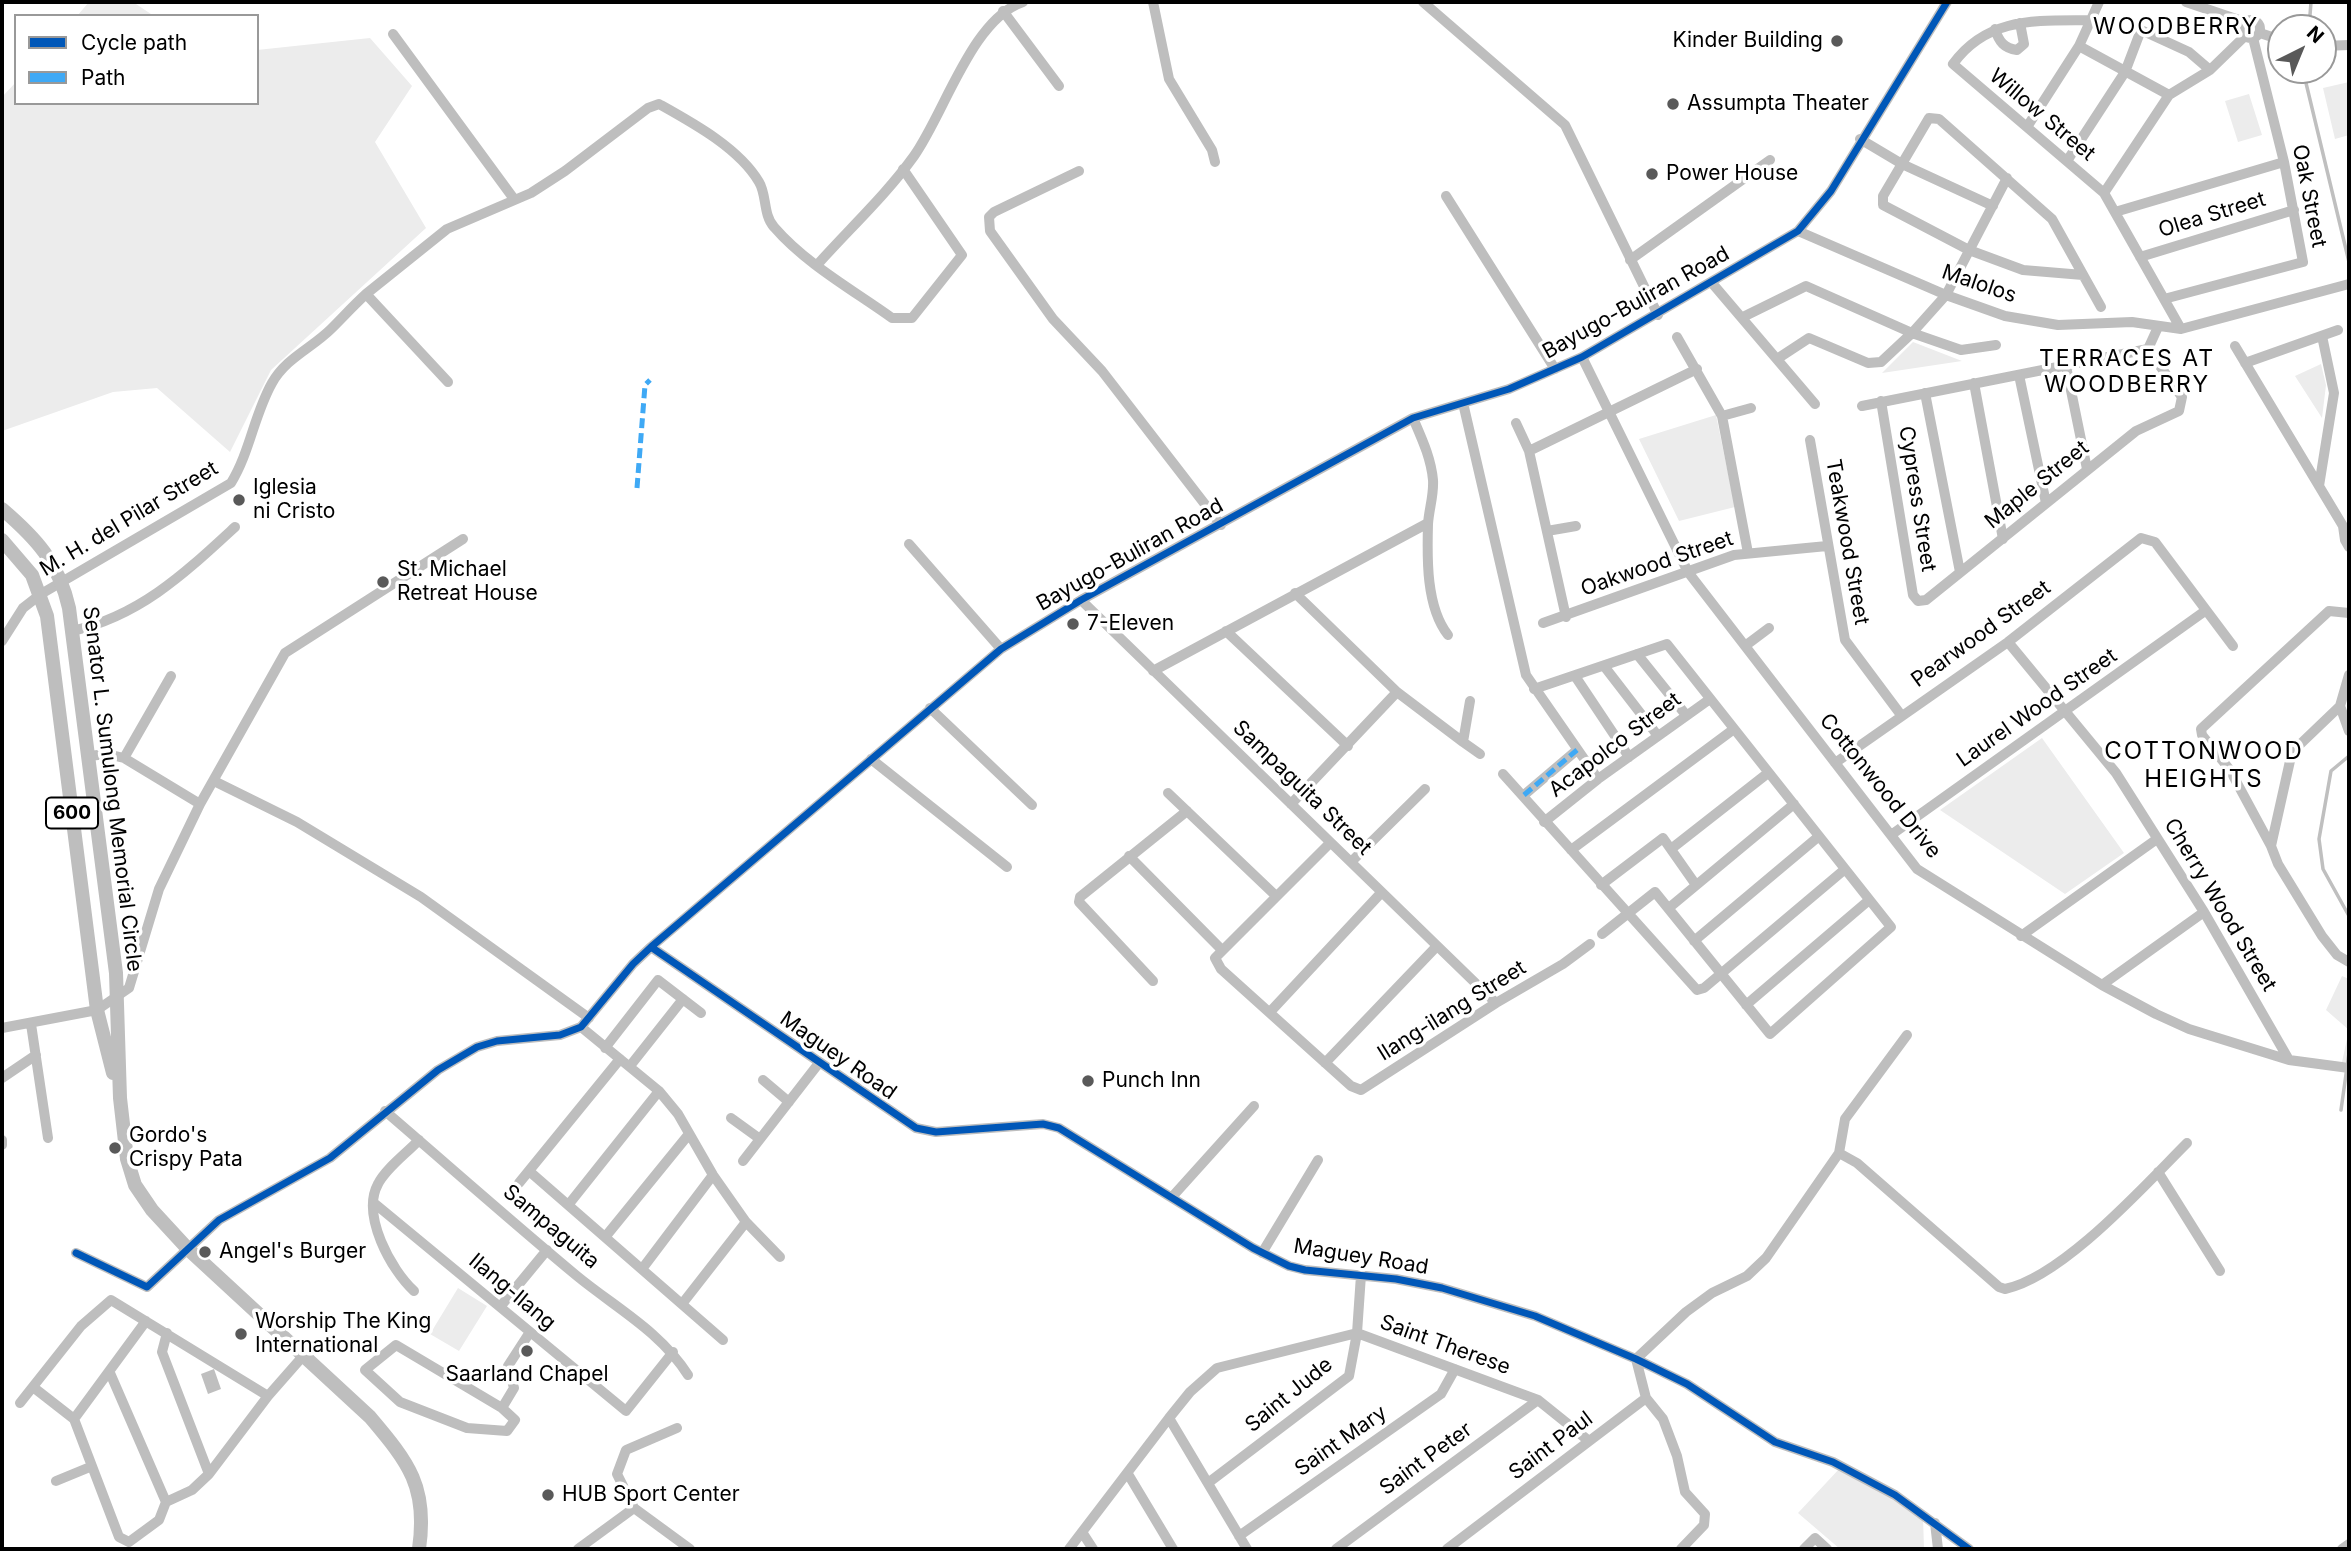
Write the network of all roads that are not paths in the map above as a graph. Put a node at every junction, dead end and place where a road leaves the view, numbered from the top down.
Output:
1 (1023, 2) edge
2 (1153, 2) edge
3 (1423, 2) edge
4 (1947, 2) edge
5 (2099, 2) edge
6 (2186, 2) edge
7 (1003, 11) junction
8 (2092, 20) junction
9 (2245, 22) junction
10 (2020, 23) junction
11 (1995, 29) junction
12 (393, 34) dead end
13 (2253, 36) junction
14 (2267, 38) edge
15 (2079, 46) junction
16 (2210, 70) junction
17 (2125, 72) junction
18 (1059, 86) dead end
19 (2168, 94) junction
20 (2027, 127) junction
21 (1860, 139) junction
22 (1770, 160) dead end
23 (2067, 161) junction
24 (1215, 162) dead end
25 (2284, 162) junction
26 (1902, 164) junction
27 (903, 169) junction
28 (1079, 171) dead end
29 (2007, 178) junction
30 (2104, 192) junction
31 (1446, 196) dead end
32 (514, 199) junction
33 (1993, 206) junction
34 (2294, 210) junction
35 (2115, 212) junction
36 (1798, 231) junction
37 (1969, 250) junction
38 (2140, 257) junction
39 (1630, 260) junction
40 (817, 265) junction
41 (2083, 275) junction
42 (1712, 283) junction
43 (2349, 284) edge
44 (366, 294) junction
45 (1946, 295) junction
46 (2164, 299) junction
47 (2101, 307) dead end
48 (1658, 315) junction
49 (1742, 317) junction
50 (2158, 327) junction
51 (2181, 329) junction
52 (2338, 330) dead end
53 (1912, 334) junction
54 (2322, 336) junction
55 (1678, 337) dead end
56 (1996, 345) dead end
57 (2235, 346) dead end
58 (2148, 349) junction
59 (1582, 357) junction
60 (1777, 359) junction
61 (2245, 363) junction
62 (2066, 366) junction
63 (1555, 369) junction
64 (1698, 369) junction
65 (2018, 375) junction
66 (448, 383) dead end
67 (1974, 383) junction
68 (1925, 393) junction
69 (1881, 401) junction
70 (1463, 403) junction
71 (1815, 404) dead end
72 (1862, 406) dead end
73 (1751, 408) dead end
74 (1609, 413) junction
75 (1722, 416) junction
76 (1413, 418) junction
77 (1516, 424) dead end
78 (1810, 440) dead end
79 (1529, 451) junction
80 (2087, 469) junction
81 (2319, 486) junction
82 (2046, 503) junction
83 (2, 509) edge
84 (1428, 523) junction
85 (1221, 525) junction
86 (1576, 526) dead end
87 (235, 527) dead end
88 (1547, 531) junction
89 (463, 539) dead end
90 (2003, 539) junction
91 (2, 540) edge
92 (909, 544) dead end
93 (1827, 546) junction
94 (2349, 547) edge
95 (1748, 553) junction
96 (1688, 572) junction
97 (1960, 572) junction
98 (62, 580) junction
99 (1295, 593) junction
100 (41, 594) junction
101 (1082, 600) junction
102 (1918, 601) joint
103 (2205, 611) junction
104 (2349, 613) edge
105 (1566, 617) junction
106 (1543, 623) dead end
107 (1769, 628) dead end
108 (72, 631) junction
109 (1226, 631) junction
110 (1448, 635) dead end
111 (2, 641) edge
112 (2008, 642) junction
113 (1745, 646) junction
114 (2233, 646) dead end
115 (1001, 649) junction
116 (1637, 654) junction
117 (1604, 666) junction
118 (1153, 671) junction
119 (2349, 675) edge
120 (171, 676) dead end
121 (1575, 676) junction
122 (1534, 689) junction
123 (1397, 692) junction
124 (1710, 699) junction
125 (1470, 701) dead end
126 (2340, 706) junction
127 (930, 708) junction
128 (2066, 711) junction
129 (1901, 715) junction
130 (1686, 716) junction
131 (1734, 729) junction
132 (2349, 731) edge
133 (1658, 736) junction
134 (1463, 741) junction
135 (1348, 746) junction
136 (1577, 750) junction
137 (1480, 754) dead end
138 (89, 756) junction
139 (1629, 757) junction
140 (124, 758) junction
141 (871, 759) junction
142 (1835, 763) junction
143 (1768, 773) junction
144 (1503, 774) dead end
145 (1598, 779) junction
146 (214, 781) junction
147 (1425, 789) dead end
148 (1168, 793) dead end
149 (1524, 795) junction
150 (200, 804) junction
151 (1032, 804) dead end
152 (1291, 804) junction
153 (1794, 804) junction
154 (1187, 811) junction
155 (1544, 822) junction
156 (1891, 835) junction
157 (1818, 838) junction
158 (2157, 839) junction
159 (1330, 843) junction
160 (2271, 846) junction
161 (1671, 849) junction
162 (1571, 850) junction
163 (1129, 856) junction
164 (1351, 862) junction
165 (1007, 867) dead end
166 (1844, 870) junction
167 (1601, 885) junction
168 (1696, 885) junction
169 (1381, 893) junction
170 (1275, 895) junction
171 (1868, 901) junction
172 (1670, 907) junction
173 (1630, 912) junction
174 (2204, 912) junction
175 (1602, 934) dead end
176 (2021, 936) junction
177 (1694, 940) junction
178 (1590, 944) dead end
179 (1437, 946) junction
180 (651, 947) junction
181 (1221, 949) junction
182 (2349, 962) edge
183 (1720, 973) junction
184 (1153, 981) dead end
185 (2102, 985) junction
186 (117, 999) junction
187 (683, 999) junction
188 (1496, 1003) junction
189 (1746, 1005) junction
190 (97, 1010) junction
191 (1270, 1012) junction
192 (701, 1013) dead end
193 (585, 1023) junction
194 (31, 1024) junction
195 (2, 1028) edge
196 (1907, 1035) dead end
197 (606, 1048) junction
198 (36, 1055) junction
199 (620, 1059) junction
200 (2289, 1060) junction
201 (1325, 1062) junction
202 (818, 1063) junction
203 (630, 1066) junction
204 (2349, 1068) edge
205 (2, 1078) edge
206 (762, 1080) dead end
207 (659, 1091) junction
208 (120, 1098) junction
209 (789, 1102) junction
210 (1254, 1106) dead end
211 (385, 1111) junction
212 (731, 1118) dead end
213 (688, 1134) junction
214 (48, 1138) dead end
215 (760, 1139) junction
216 (419, 1140) junction
217 (2187, 1143) dead end
218 (1839, 1153) junction
219 (1318, 1160) dead end
220 (743, 1161) dead end
221 (529, 1171) junction
222 (2158, 1172) junction
223 (713, 1175) junction
224 (519, 1183) dead end
225 (1171, 1197) junction
226 (374, 1203) junction
227 (569, 1204) junction
228 (746, 1222) junction
229 (606, 1236) junction
230 (187, 1248) junction
231 (547, 1250) junction
232 (76, 1253) dead end
233 (1262, 1253) junction
234 (780, 1257) dead end
235 (642, 1269) junction
236 (2220, 1271) dead end
237 (1361, 1275) junction
238 (414, 1291) dead end
239 (682, 1304) junction
240 (500, 1307) junction
241 (146, 1321) junction
242 (530, 1332) junction
243 (167, 1333) junction
244 (1357, 1333) junction
245 (723, 1340) dead end
246 (673, 1352) junction
247 (304, 1355) junction
248 (1636, 1359) junction
249 (1455, 1369) junction
250 (110, 1373) junction
251 (688, 1375) dead end
252 (33, 1387) junction
253 (268, 1396) junction
254 (1646, 1398) junction
255 (1538, 1400) junction
256 (20, 1403) dead end
257 (502, 1408) junction
258 (1169, 1418) junction
259 (74, 1419) junction
260 (677, 1428) dead end
261 (1589, 1441) junction
262 (90, 1467) junction
263 (209, 1474) junction
264 (1128, 1474) junction
265 (56, 1481) dead end
266 (1208, 1483) junction
267 (166, 1502) junction
268 (634, 1508) junction
269 (1934, 1523) junction
270 (1082, 1532) junction
271 (1239, 1536) junction
272 (2349, 1544) edge
273 (419, 1549) edge
274 (578, 1549) edge
275 (690, 1549) edge
276 (1069, 1549) edge
277 (1093, 1549) edge
278 (1173, 1549) edge
279 (1247, 1549) edge
280 (1336, 1549) edge
281 (1447, 1549) edge
282 (1681, 1549) edge
283 (1804, 1549) edge
284 (1827, 1549) edge
285 (1938, 1549) edge
286 (1969, 1549) edge
287 (2342, 1549) edge

1 - 7 street
2 - 24 street
3 - 39 street
4 - 21 street, Bayugo-Buliran Road
5 - 8 street
6 - 9 street
7 - 18 street
7 - 27 street
8 - 10 street, Willow Street
8 - 15 street
9 - 13 street, Oak Street
9 - 13 street
10 - 11 street, Willow Street
10 - 11 street
11 - 20 street, Willow Street
12 - 32 street
13 - 14 street
13 - 16 street
13 - 25 street, Oak Street
15 - 17 street
15 - 20 street
16 - 17 street
16 - 19 street
17 - 19 street
17 - 23 street
19 - 30 street
20 - 23 street, Willow Street
21 - 26 street
21 - 36 street, Bayugo-Buliran Road
22 - 39 street
23 - 30 street, Willow Street
25 - 34 street, Oak Street
25 - 35 street
26 - 29 street
26 - 33 street
26 - 37 street
27 - 40 street
27 - 40 street
28 - 85 street
29 - 33 street
29 - 41 street
30 - 35 street, Willow Street
31 - 63 street
32 - 40 street, M. H. del Pilar Street
32 - 44 street, M. H. del Pilar Street
33 - 37 street
34 - 38 street, Olea Street
34 - 46 street, Oak Street
35 - 38 street, Willow Street
36 - 42 street, Bayugo-Buliran Road
36 - 45 street, Malolos
37 - 41 street
37 - 45 street
38 - 46 street, Willow Street
39 - 48 street
41 - 47 street
42 - 48 street, Bayugo-Buliran Road
42 - 49 street
43 - 51 street, Malolos
44 - 66 street
44 - 98 street, M. H. del Pilar Street
45 - 50 street, Malolos
45 - 53 street
46 - 51 street, Willow Street
48 - 59 street, Bayugo-Buliran Road
49 - 53 street
49 - 60 street
50 - 51 street, Malolos
50 - 58 street
52 - 54 street
53 - 56 street
53 - 60 street
54 - 61 street
54 - 81 street
55 - 64 street
57 - 61 street
58 - 62 street
58 - 80 street, Maple Street
59 - 63 street, Bayugo-Buliran Road
59 - 74 street, Cottonwood Drive
60 - 71 street
61 - 81 street
62 - 65 street
62 - 80 street
63 - 70 street, Bayugo-Buliran Road
64 - 74 street
64 - 75 street
65 - 67 street
65 - 82 street
67 - 68 street
67 - 90 street
68 - 69 street
68 - 97 street
69 - 72 street
69 - 102 street, Cypress Street
70 - 76 street, Bayugo-Buliran Road
70 - 122 street
73 - 75 street
74 - 79 street
74 - 96 street, Cottonwood Drive
75 - 95 street
76 - 84 street
76 - 85 street, Bayugo-Buliran Road
77 - 79 street
78 - 93 street, Teakwood Street
79 - 88 street
80 - 82 street, Maple Street
81 - 94 street
82 - 90 street, Maple Street
83 - 98 main road, Senator L. Sumulong Memorial Circle / 600
84 - 99 street
84 - 110 street
85 - 101 street, Bayugo-Buliran Road
86 - 88 street
87 - 108 street
88 - 105 street
89 - 146 street
90 - 97 street, Maple Street
91 - 100 main road, Senator L. Sumulong Memorial Circle / 600
92 - 115 street
93 - 95 street, Oakwood Street
93 - 129 street, Teakwood Street
95 - 96 street, Oakwood Street
96 - 105 street, Oakwood Street
96 - 113 street, Cottonwood Drive
97 - 102 street, Maple Street
98 - 100 street, M. H. del Pilar Street
98 - 108 main road, Senator L. Sumulong Memorial Circle / 600
99 - 109 street
99 - 123 street
100 - 111 street, M. H. del Pilar Street
100 - 190 main road, Senator L. Sumulong Memorial Circle / 600
101 - 115 street, Bayugo-Buliran Road
101 - 118 street, Sampaguita Street
103 - 112 street, Pearwood Street
103 - 114 street
103 - 128 street, Laurel Wood Street
104 - 160 street
105 - 106 street, Oakwood Street
107 - 113 street
108 - 138 main road, Senator L. Sumulong Memorial Circle / 600
109 - 118 street
109 - 135 street
112 - 128 street, Cherry Wood Street
112 - 129 street, Pearwood Street
113 - 142 street, Cottonwood Drive
115 - 127 street, Bayugo-Buliran Road
116 - 117 street
116 - 124 street
116 - 130 street
117 - 121 street
117 - 133 street
118 - 152 street, Sampaguita Street
119 - 126 street
120 - 140 street
121 - 122 street
121 - 139 street
122 - 136 street
123 - 134 street
123 - 135 street
124 - 130 street, Acapolco Street
124 - 131 street
125 - 134 street
126 - 132 street
126 - 160 street
127 - 141 street, Bayugo-Buliran Road
127 - 151 street
128 - 156 street, Laurel Wood Street
128 - 158 street, Cherry Wood Street
129 - 142 street, Pearwood Street
130 - 133 street, Acapolco Street
131 - 143 street
131 - 162 street
133 - 139 street, Acapolco Street
134 - 137 street
135 - 152 street
136 - 145 street
136 - 149 street
138 - 140 street
138 - 186 main road, Senator L. Sumulong Memorial Circle / 600
139 - 145 street, Acapolco Street
140 - 150 street
141 - 165 street
141 - 180 street, Bayugo-Buliran Road
142 - 156 street, Cottonwood Drive
143 - 153 street
143 - 161 street
144 - 149 street
145 - 155 street, Acapolco Street
146 - 150 street
146 - 193 street
147 - 164 street
148 - 154 street
149 - 155 street
150 - 186 street
152 - 159 street, Sampaguita Street
153 - 157 street
153 - 168 street
154 - 163 street
154 - 170 street
155 - 162 street
156 - 176 street, Cottonwood Drive
157 - 166 street
157 - 177 street
158 - 174 street, Cherry Wood Street
158 - 176 street
159 - 164 street, Sampaguita Street
159 - 170 street
160 - 182 street
161 - 167 street
161 - 168 street
162 - 167 street
163 - 181 street
163 - 184 street
164 - 169 street, Sampaguita Street
166 - 171 street
166 - 183 street
167 - 173 street
168 - 172 street
169 - 179 street, Sampaguita Street
169 - 191 street
170 - 181 street
171 - 189 street
171 - 189 street
172 - 173 street
172 - 177 street
173 - 175 street
173 - 183 street
174 - 185 street
174 - 200 street, Cherry Wood Street
176 - 185 street, Cottonwood Drive
177 - 183 street
178 - 188 street, Ilang-ilang Street
179 - 188 street, Sampaguita Street
179 - 201 street
180 - 193 street, Bayugo-Buliran Road
180 - 202 street, Maguey Road
181 - 191 street
183 - 189 street
185 - 200 street, Cottonwood Drive
186 - 190 street
186 - 208 main road, Senator L. Sumulong Memorial Circle / 600
187 - 192 street
187 - 197 street
187 - 203 street
188 - 201 street, Ilang-ilang Street
190 - 194 street
190 - 208 main road, Senator L. Sumulong Memorial Circle / 600
191 - 201 street
193 - 197 street
193 - 211 street
194 - 195 street
194 - 198 street
196 - 218 street
197 - 199 street
198 - 205 street
198 - 214 street
199 - 203 street
199 - 221 street
200 - 204 street, Cottonwood Drive
202 - 209 street
202 - 225 street, Maguey Road
203 - 207 street
206 - 209 street
207 - 213 street
207 - 227 street
208 - 230 main road, Senator L. Sumulong Memorial Circle / 600
209 - 215 street
210 - 225 street
211 - 216 street, Sampaguita
211 - 230 street
212 - 215 street
213 - 223 street
213 - 229 street
215 - 220 street
216 - 226 street
216 - 231 street, Sampaguita
217 - 222 street
218 - 222 street
218 - 248 street
219 - 233 street
221 - 224 street
221 - 227 street
222 - 236 street
223 - 228 street
223 - 235 street
225 - 233 street, Maguey Road
226 - 238 street
226 - 240 street, Ilang-Ilang
227 - 229 street
228 - 234 street
228 - 239 street
229 - 235 street
230 - 232 street
230 - 247 main road, Senator L. Sumulong Memorial Circle / 600
231 - 240 street
231 - 246 street, Sampaguita
233 - 237 street, Maguey Road
235 - 239 street
237 - 244 street, Saint Jude
237 - 248 street, Maguey Road
239 - 245 street
240 - 242 street, Ilang-Ilang
241 - 243 street
241 - 250 street
241 - 252 street
242 - 246 street, Ilang-Ilang
242 - 257 street
243 - 253 street
243 - 263 street
244 - 249 street, Saint Therese
244 - 258 street, Saint Therese
244 - 266 street, Saint Jude
246 - 251 street, Sampaguita
247 - 253 street
247 - 273 main road, Senator L. Sumulong Memorial Circle / 600
248 - 254 street
248 - 269 street, Maguey Road
249 - 255 street, Saint Therese
249 - 271 street, Saint Mary
250 - 259 street
250 - 267 street
252 - 256 street
252 - 259 street
253 - 263 street
254 - 261 street, Saint Paul
254 - 282 street
255 - 261 street, Saint Therese
255 - 280 street, Saint Peter
257 - 257 street
258 - 264 street, Saint Therese
258 - 266 street
259 - 262 street
260 - 268 street
261 - 281 street, Saint Paul
262 - 265 street
262 - 267 street
263 - 267 street
264 - 270 street, Saint Therese
264 - 278 street
266 - 271 street
268 - 274 street
268 - 275 street
269 - 285 street
269 - 286 street, Maguey Road
270 - 276 street, Saint Therese
270 - 277 street
271 - 279 street
272 - 287 street
283 - 284 street

